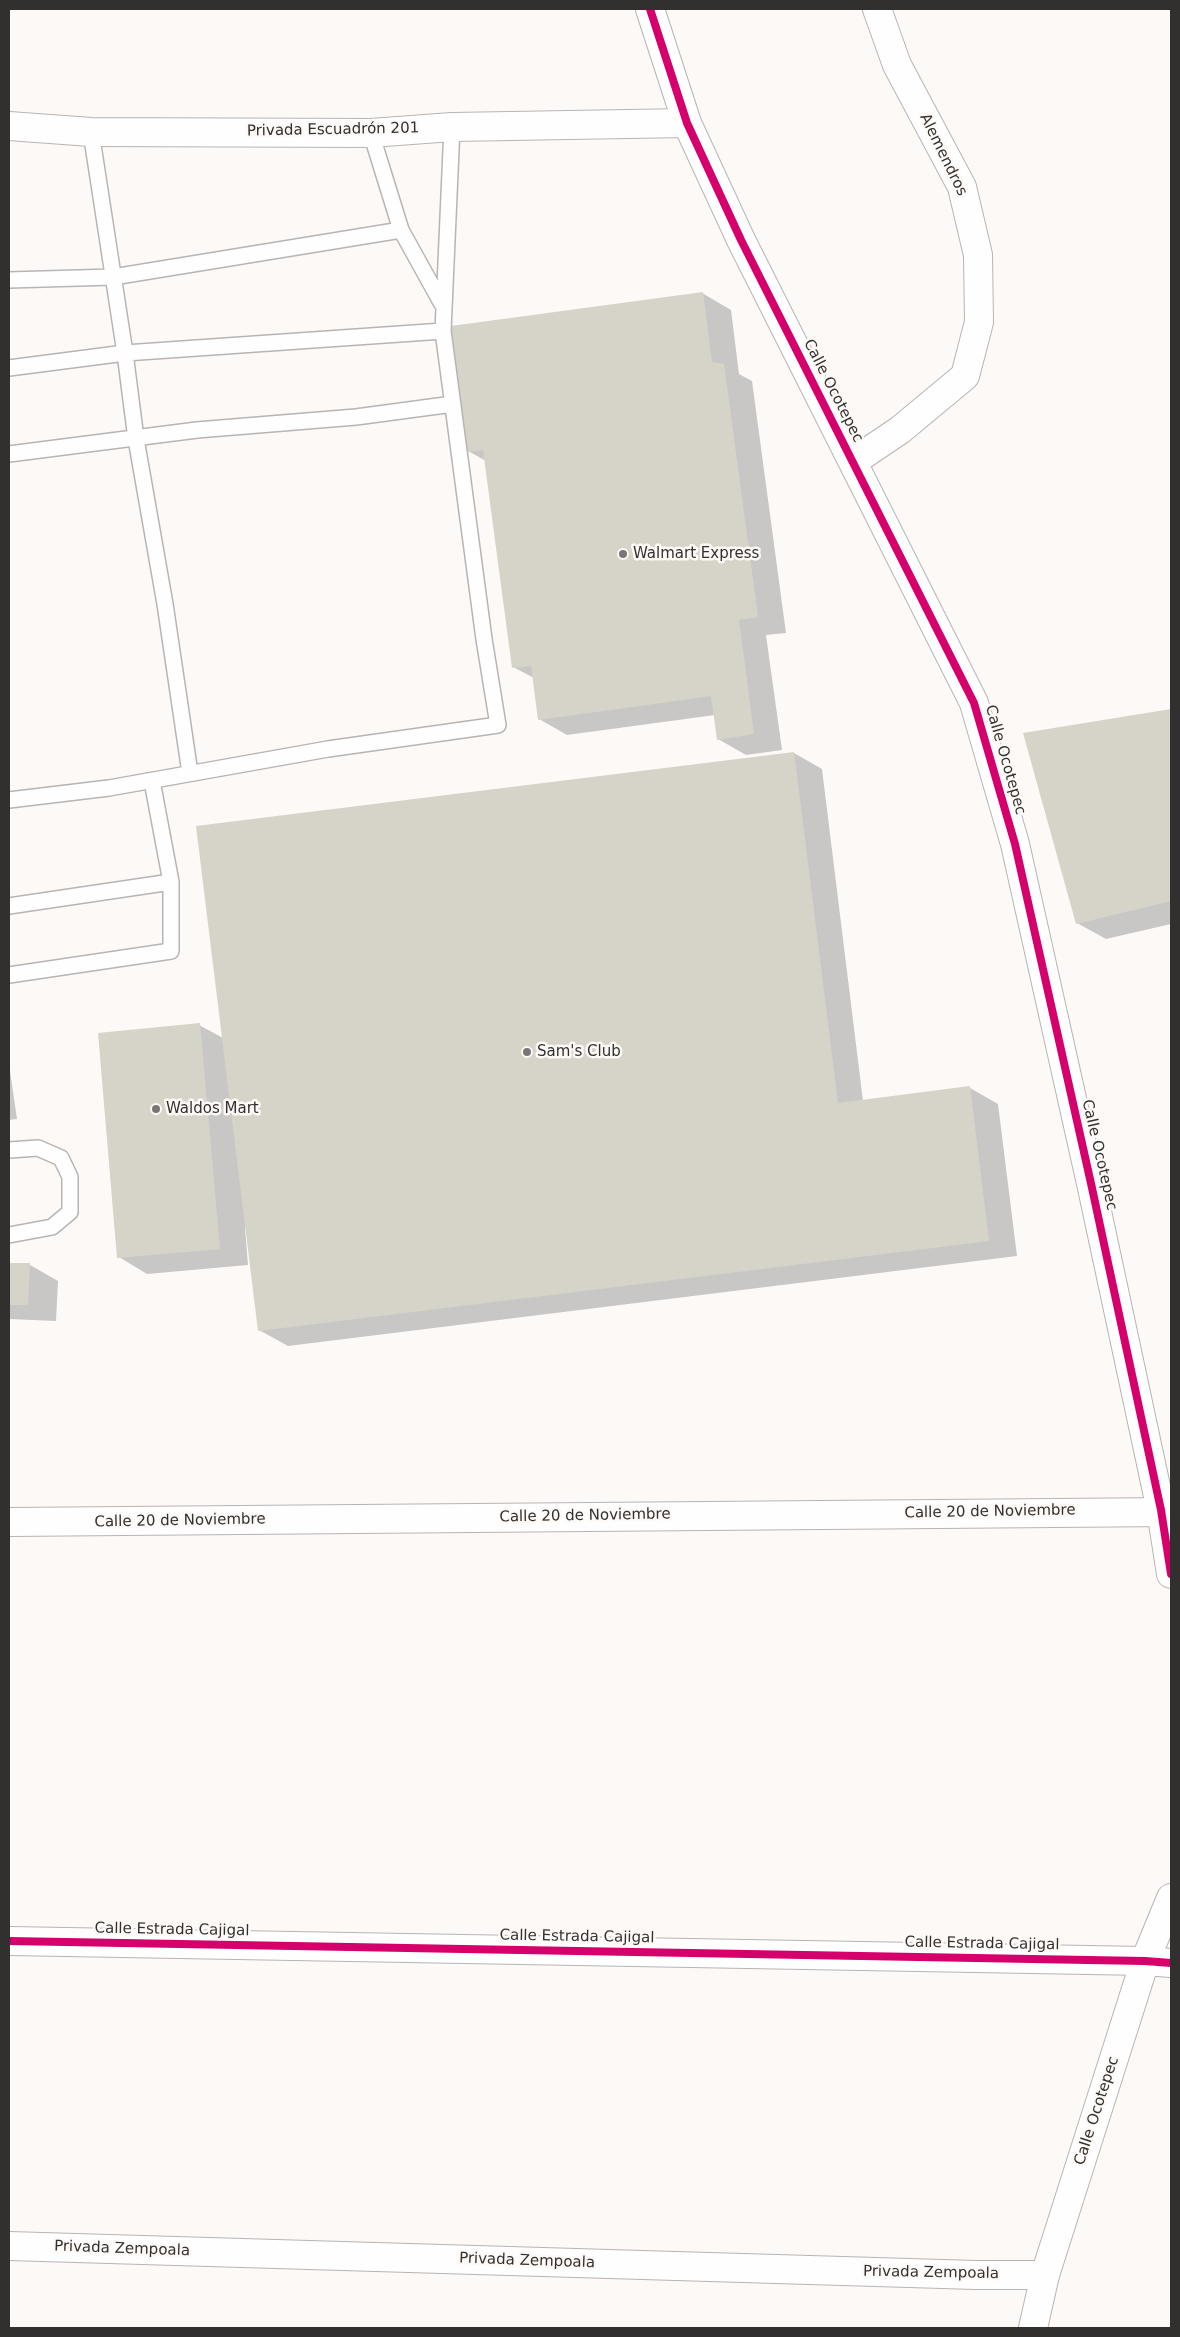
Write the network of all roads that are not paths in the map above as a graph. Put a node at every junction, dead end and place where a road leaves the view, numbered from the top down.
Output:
1 (650, 9) edge
2 (877, 9) edge
3 (687, 123) junction
4 (9, 126) edge
5 (452, 126) junction
6 (91, 132) junction
7 (371, 133) junction
8 (401, 230) junction
9 (113, 277) junction
10 (9, 280) edge
11 (443, 306) junction
12 (443, 331) junction
13 (126, 353) junction
14 (9, 368) edge
15 (453, 404) junction
16 (136, 439) junction
17 (9, 454) edge
18 (854, 461) junction
19 (190, 772) junction
20 (152, 781) junction
21 (9, 800) edge
22 (171, 882) junction
23 (9, 906) edge
24 (9, 975) edge
25 (9, 1150) edge
26 (9, 1235) edge
27 (1166, 1511) edge
28 (9, 1522) edge
29 (1171, 1574) edge
30 (1171, 1898) edge
31 (9, 1942) edge
32 (1145, 1961) junction
33 (1171, 1963) edge
34 (9, 2246) edge
35 (1044, 2275) junction
36 (1033, 2328) edge

1 - 3 street, Calle Ocotepec
2 - 18 street, Alemendros
3 - 5 street, Privada Escuadrón 201
3 - 18 street, Calle Ocotepec
4 - 6 street, Privada Escuadrón 201
5 - 7 street, Privada Escuadrón 201
5 - 11 lane
6 - 7 street, Privada Escuadrón 201
6 - 9 lane
7 - 8 lane
8 - 9 lane
8 - 11 lane
9 - 10 lane
9 - 13 lane
11 - 12 lane
12 - 13 lane
12 - 15 lane
13 - 14 lane
13 - 16 lane
15 - 16 lane
15 - 19 lane
16 - 17 lane
16 - 19 lane
18 - 27 street, Calle Ocotepec
19 - 20 lane
20 - 21 lane
20 - 22 lane
22 - 23 lane
22 - 24 lane
25 - 26 lane
27 - 28 street, Calle 20 de Noviembre
27 - 29 street, Calle Ocotepec
30 - 32 street, Calle Ocotepec
31 - 32 street, Calle Estrada Cajigal
32 - 33 street, Calle Estrada Cajigal
32 - 35 street, Calle Ocotepec
34 - 35 street, Privada Zempoala
35 - 36 street, Calle Ocotepec

